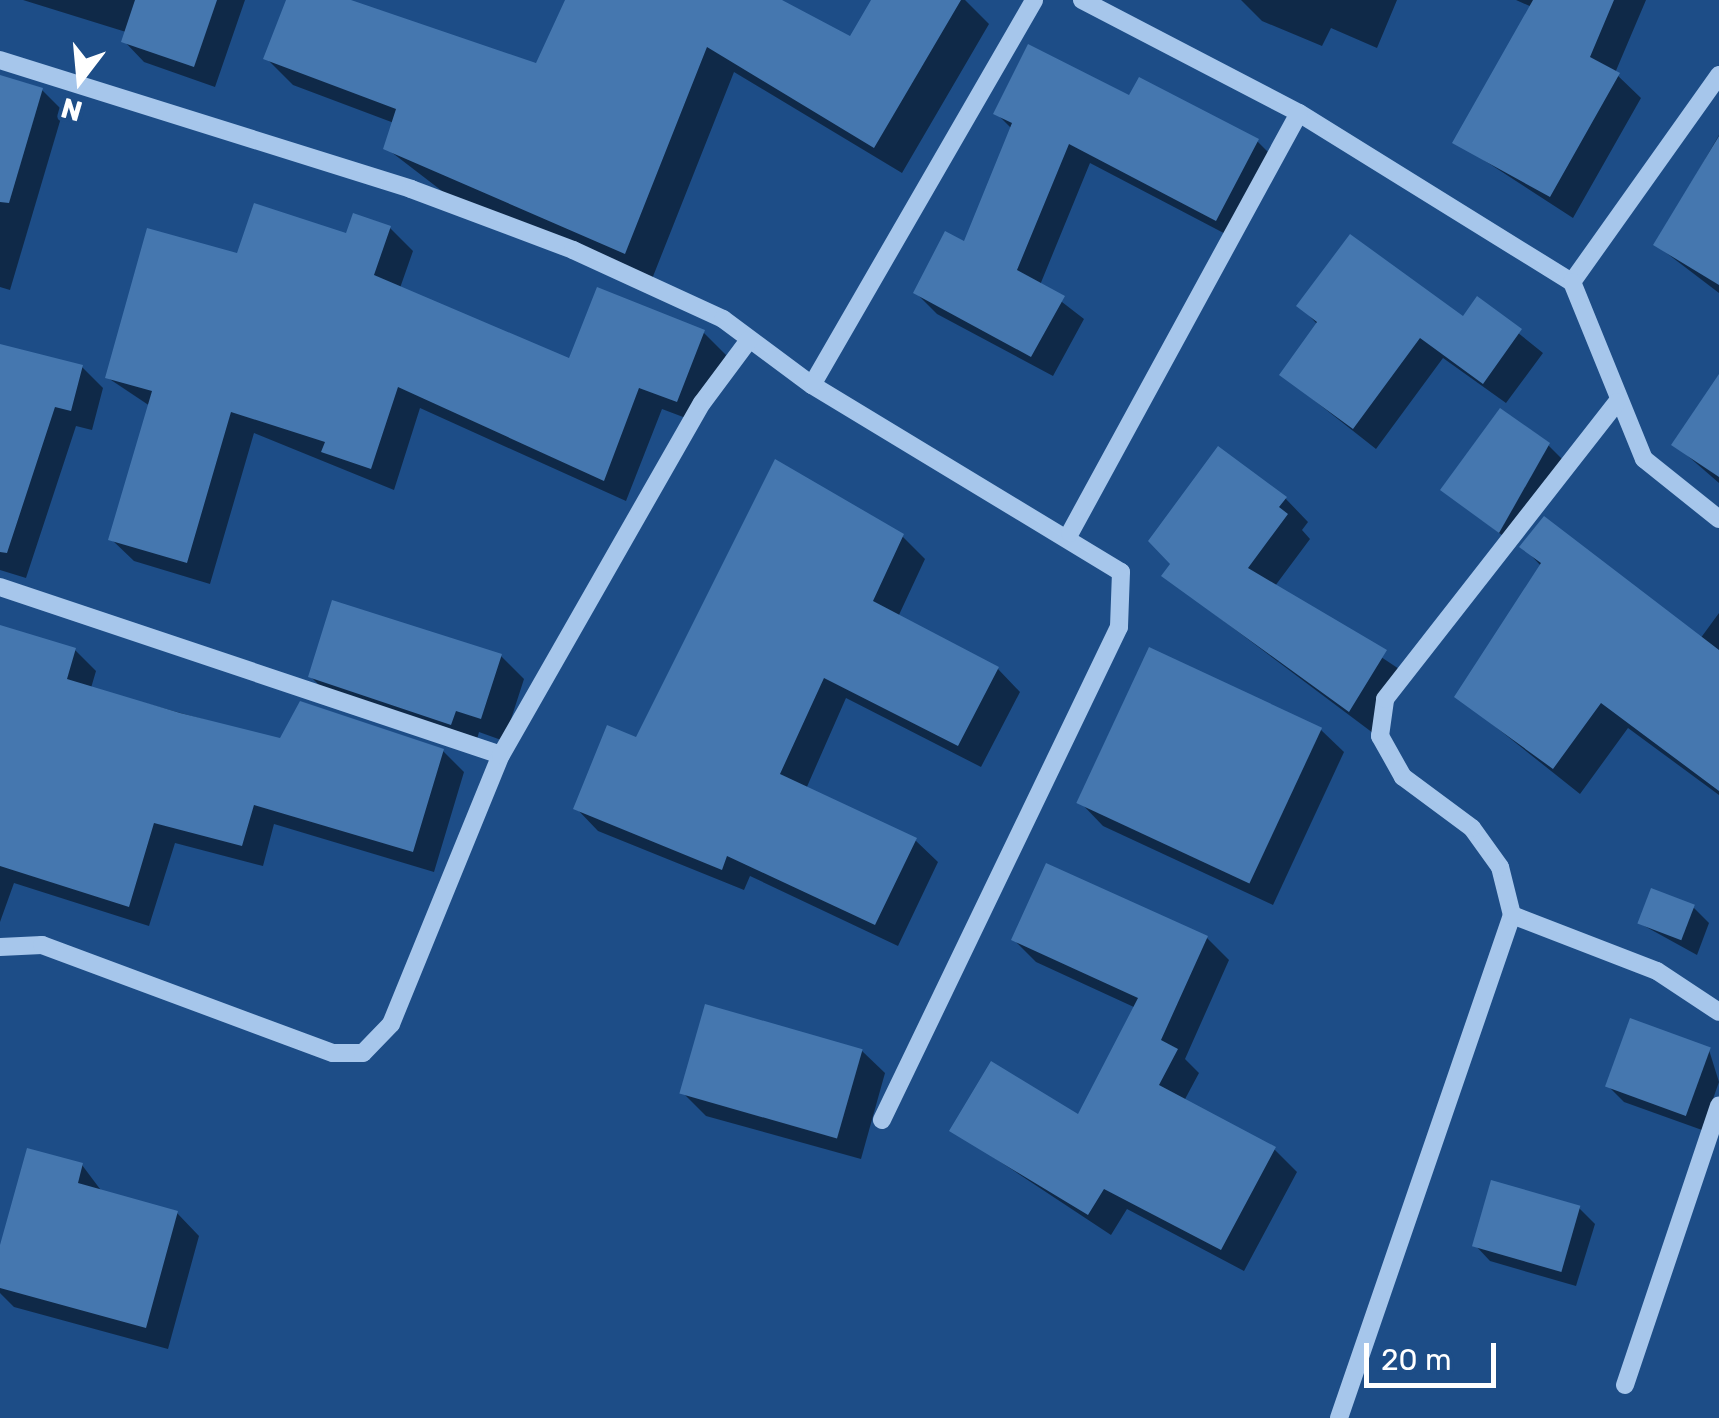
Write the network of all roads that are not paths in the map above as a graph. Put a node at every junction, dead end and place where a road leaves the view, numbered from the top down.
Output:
1 (1034, 0) edge
2 (1082, 0) edge
3 (1117, 9) edge
4 (0, 60) edge
5 (1719, 75) edge
6 (1299, 113) junction
7 (1572, 282) junction
8 (749, 340) junction
9 (812, 385) junction
10 (1617, 402) junction
11 (1719, 519) edge
12 (1070, 533) junction
13 (0, 587) edge
14 (501, 755) junction
15 (1512, 916) junction
16 (2, 943) edge
17 (1719, 1012) edge
18 (1719, 1104) edge
19 (882, 1120) dead end
20 (1625, 1385) dead end
21 (1339, 1418) edge

1 - 9 street
2 - 3 street
3 - 6 street
4 - 8 street
5 - 7 street
6 - 7 street
6 - 12 street
7 - 10 street
8 - 9 street
8 - 14 street
9 - 12 street
10 - 11 street
10 - 15 street
12 - 19 street
13 - 14 street
14 - 16 street
15 - 17 street
15 - 21 street
18 - 20 street

